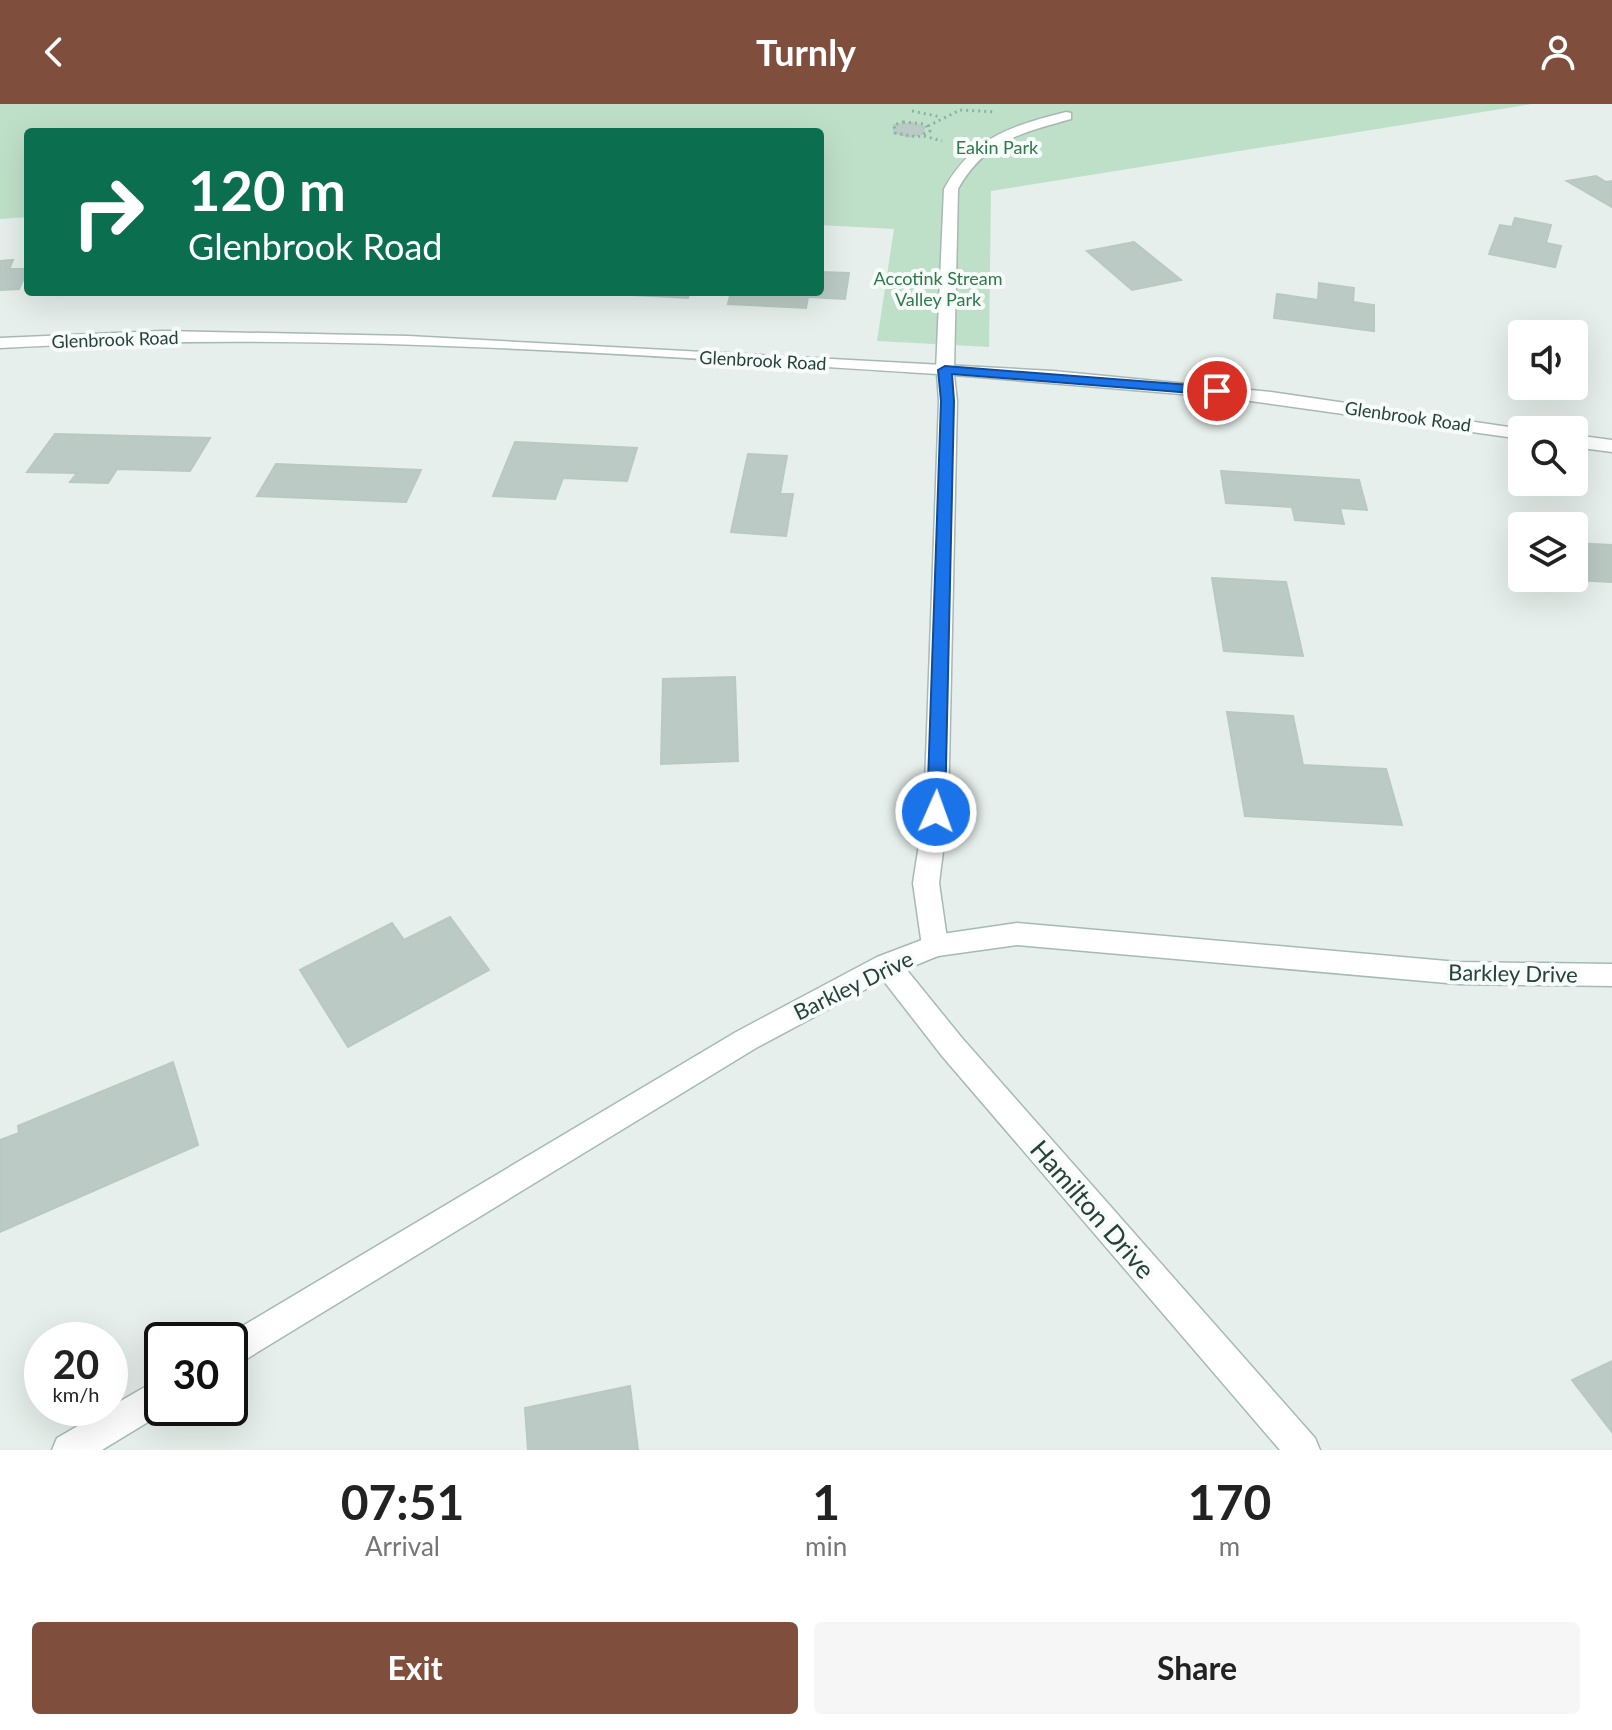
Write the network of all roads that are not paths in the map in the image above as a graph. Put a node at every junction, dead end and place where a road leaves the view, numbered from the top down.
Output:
1 (1066, 116) dead end
2 (0, 343) edge
3 (945, 370) junction
4 (1508, 431) edge
5 (1588, 443) edge
6 (1612, 446) edge
7 (935, 946) junction
8 (887, 965) junction
9 (1612, 975) edge
10 (248, 1341) edge
11 (144, 1405) edge
12 (69, 1450) edge
13 (1303, 1450) edge

1 - 3 street
2 - 3 street, Glenbrook Road
3 - 4 street, Glenbrook Road
3 - 7 street
5 - 6 street
7 - 8 street, Barkley Drive
7 - 9 street, Barkley Drive
8 - 10 street, Barkley Drive
8 - 13 street, Hamilton Drive
11 - 12 street

